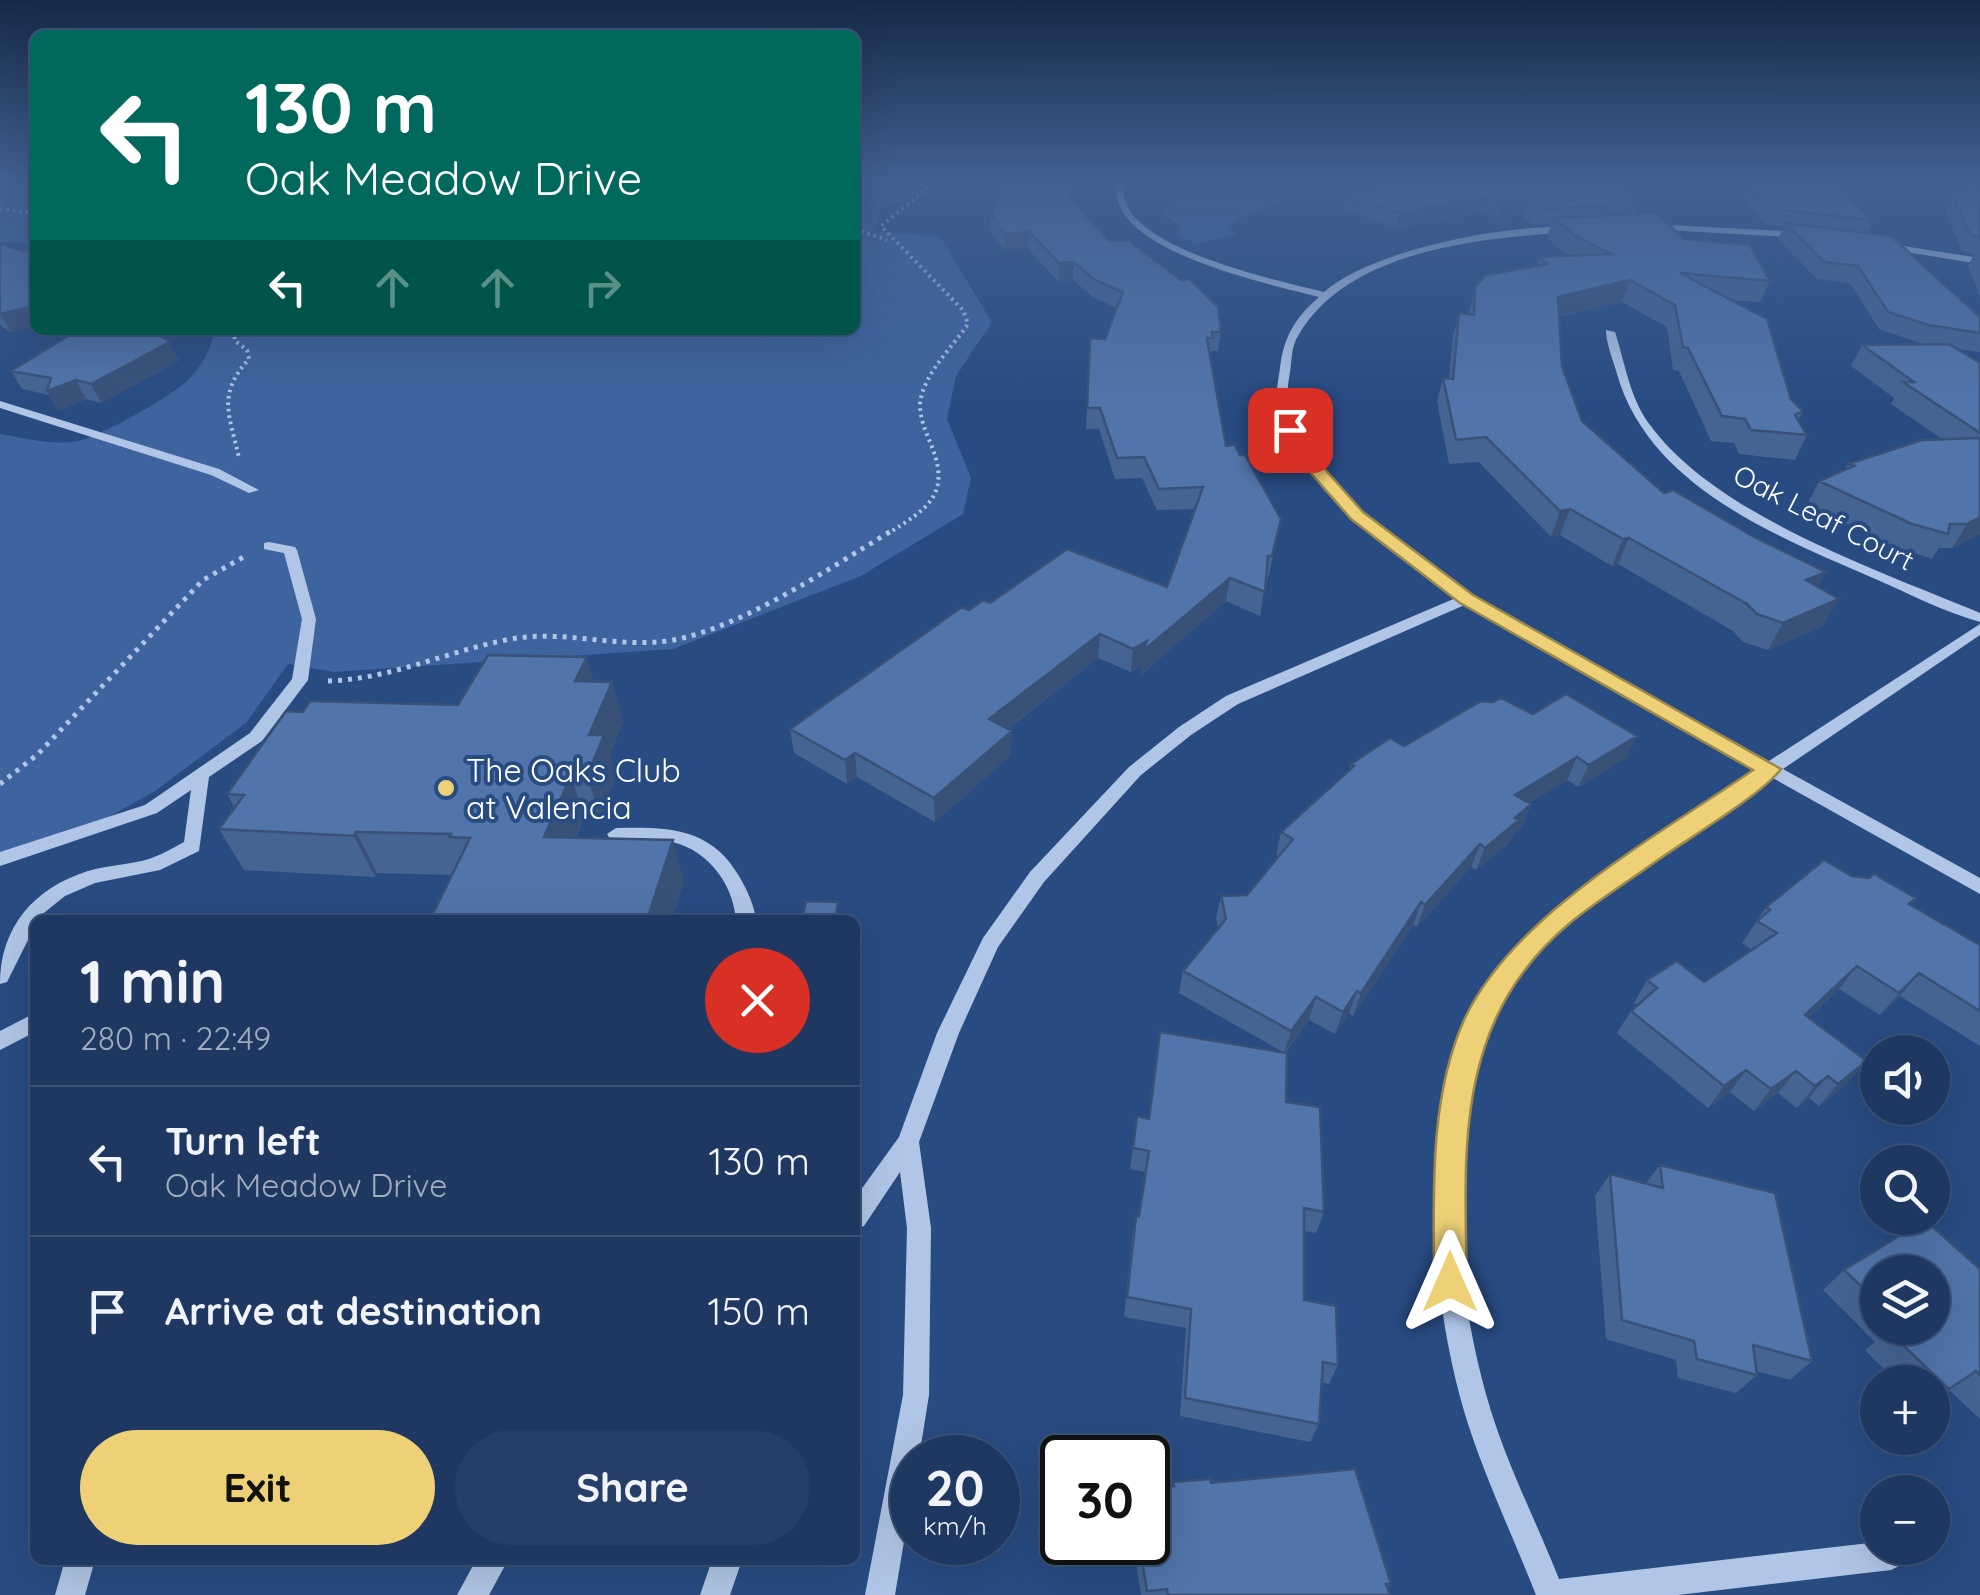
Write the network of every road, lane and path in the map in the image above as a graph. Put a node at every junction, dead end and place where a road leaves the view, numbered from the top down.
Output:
1 (905, 253) edge
2 (1191, 253) edge
3 (1418, 253) edge
4 (1932, 253) edge
5 (1980, 261) edge
6 (1324, 295) junction
7 (1610, 332) dead end
8 (234, 335) edge
9 (0, 404) edge
10 (252, 490) joint
11 (269, 546) joint
12 (1466, 599) junction
13 (1980, 618) edge
14 (1980, 628) edge
15 (300, 680) junction
16 (1770, 769) junction
17 (201, 774) junction
18 (0, 784) edge
19 (616, 834) edge
20 (0, 859) edge
21 (1980, 888) edge
22 (31, 915) edge
23 (746, 915) edge
24 (30, 917) edge
25 (0, 976) edge
26 (30, 1025) edge
27 (0, 1041) edge
28 (908, 1142) junction
29 (860, 1211) edge
30 (1860, 1559) edge
31 (79, 1565) edge
32 (490, 1565) edge
33 (725, 1565) edge
34 (70, 1595) edge
35 (472, 1595) edge
36 (715, 1595) edge
37 (880, 1595) edge
38 (1551, 1595) edge

1 - 15 path
2 - 6 street
3 - 6 street
4 - 5 street
6 - 12 street
7 - 13 street, Oak Leaf Court
8 - 10 path
9 - 10 street
11 - 15 street
11 - 18 path
12 - 16 street
12 - 28 street
14 - 16 street
15 - 17 street
16 - 21 street
16 - 38 street
17 - 20 street
17 - 22 street
19 - 23 street
24 - 25 street
26 - 27 street
28 - 29 street
28 - 37 street
30 - 38 street
31 - 34 street
32 - 35 street
33 - 36 street

